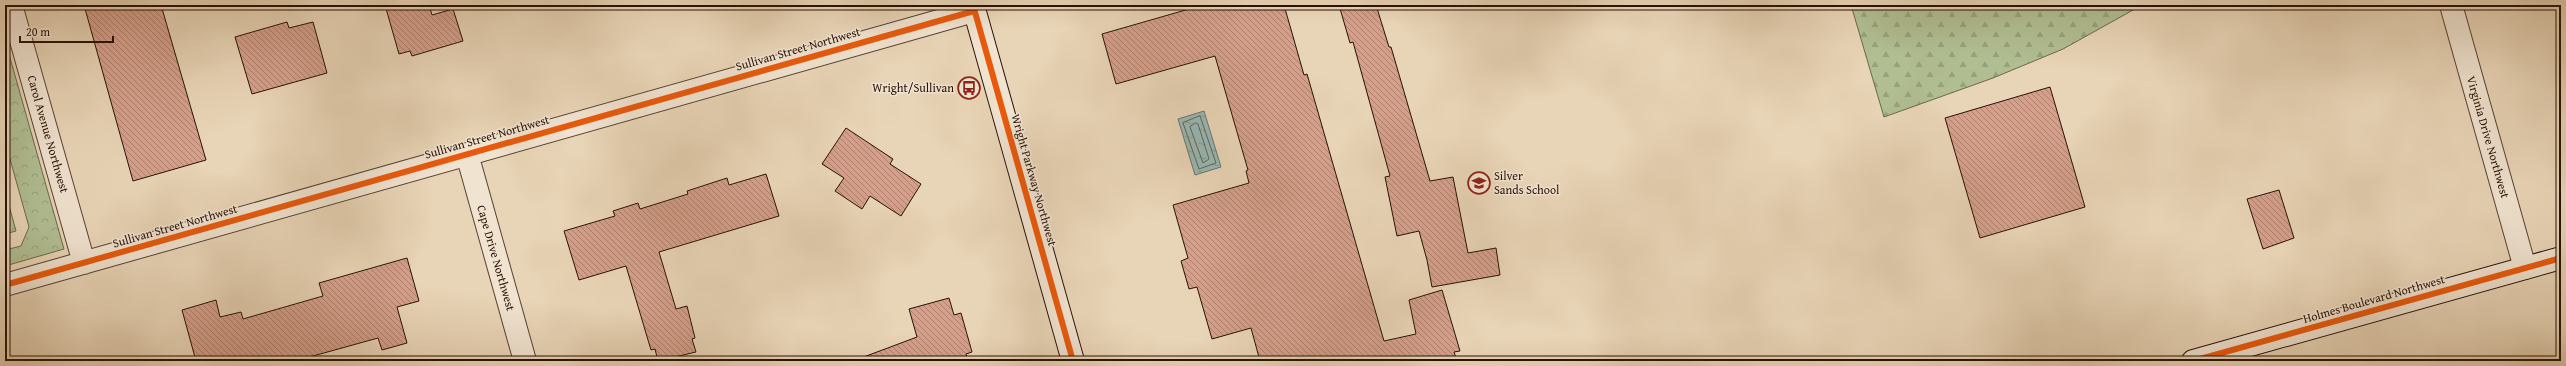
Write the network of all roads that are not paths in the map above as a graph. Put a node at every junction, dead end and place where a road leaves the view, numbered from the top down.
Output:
1 (11, 5) edge
2 (2451, 5) edge
3 (973, 8) edge
4 (467, 154) junction
5 (2561, 258) edge
6 (84, 263) junction
7 (2525, 268) junction
8 (5, 285) edge
9 (525, 361) edge
10 (1074, 361) edge
11 (2193, 361) edge

1 - 6 street, Carol Avenue Northwest
2 - 7 street, Virginia Drive Northwest
3 - 4 street, Sullivan Street Northwest
3 - 10 street, Wright Parkway Northwest
4 - 6 street, Sullivan Street Northwest
4 - 9 street, Cape Drive Northwest
5 - 7 street, Holmes Boulevard Northwest
6 - 8 street, Sullivan Street Northwest
7 - 11 street, Holmes Boulevard Northwest

